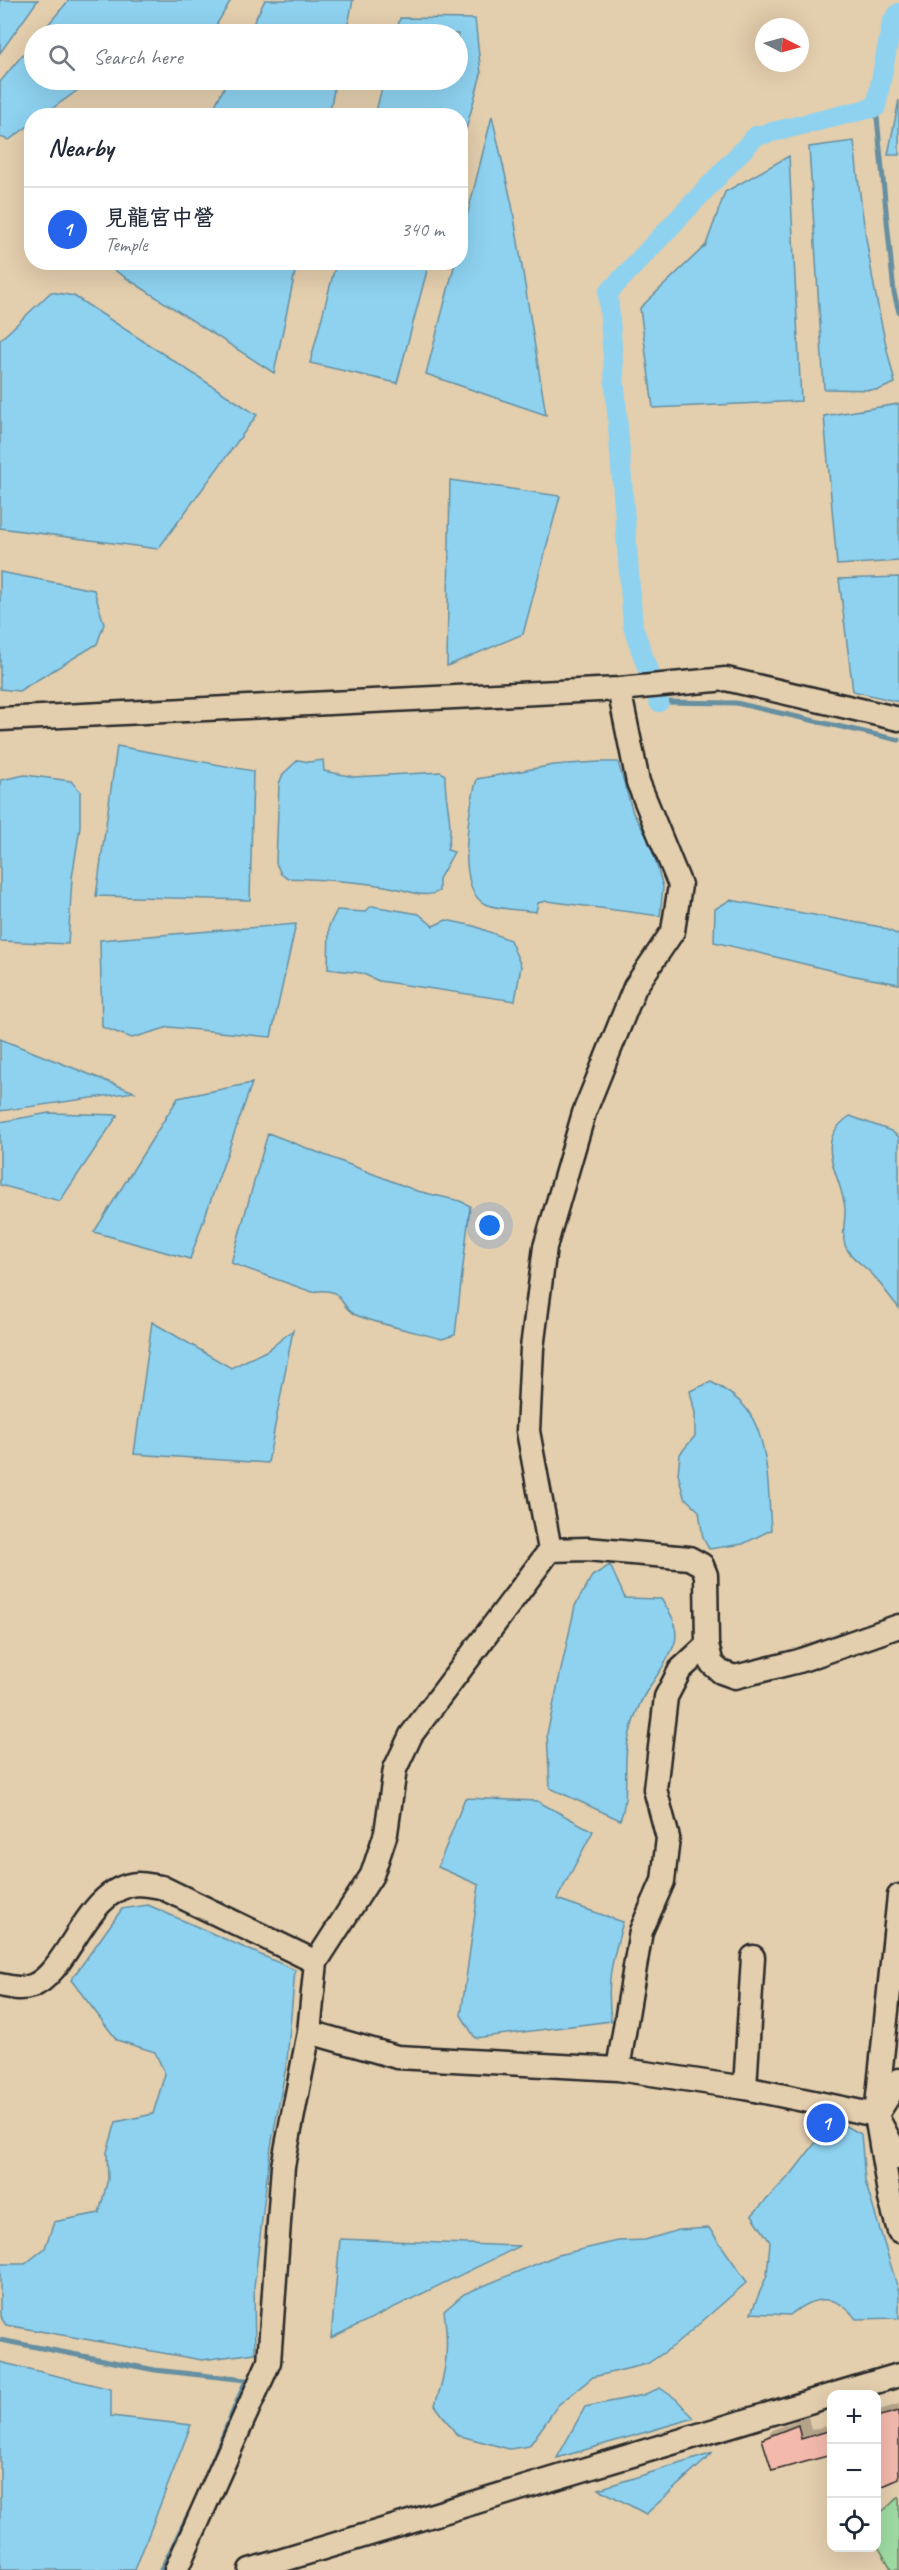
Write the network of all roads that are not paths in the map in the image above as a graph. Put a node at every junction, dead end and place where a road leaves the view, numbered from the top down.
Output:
1 (620, 688) junction
2 (0, 719) edge
3 (899, 719) edge
4 (550, 1550) junction
5 (899, 1626) edge
6 (707, 1645) junction
7 (899, 1896) edge
8 (753, 1957) dead end
9 (316, 1962) junction
10 (0, 1985) edge
11 (309, 2032) junction
12 (618, 2069) junction
13 (899, 2080) edge
14 (745, 2088) junction
15 (876, 2115) junction
16 (899, 2158) edge
17 (899, 2231) edge
18 (899, 2375) edge
19 (850, 2390) edge
20 (827, 2397) edge
21 (176, 2570) edge
22 (250, 2570) edge

1 - 2 street
1 - 3 street
1 - 4 street
4 - 6 street
4 - 9 street
5 - 6 street
6 - 12 street
7 - 15 street
8 - 14 street
9 - 10 street
9 - 11 street
11 - 12 street
11 - 21 street
12 - 14 street
13 - 15 street
14 - 15 street
15 - 16 street
15 - 17 street
18 - 19 street
20 - 22 street

